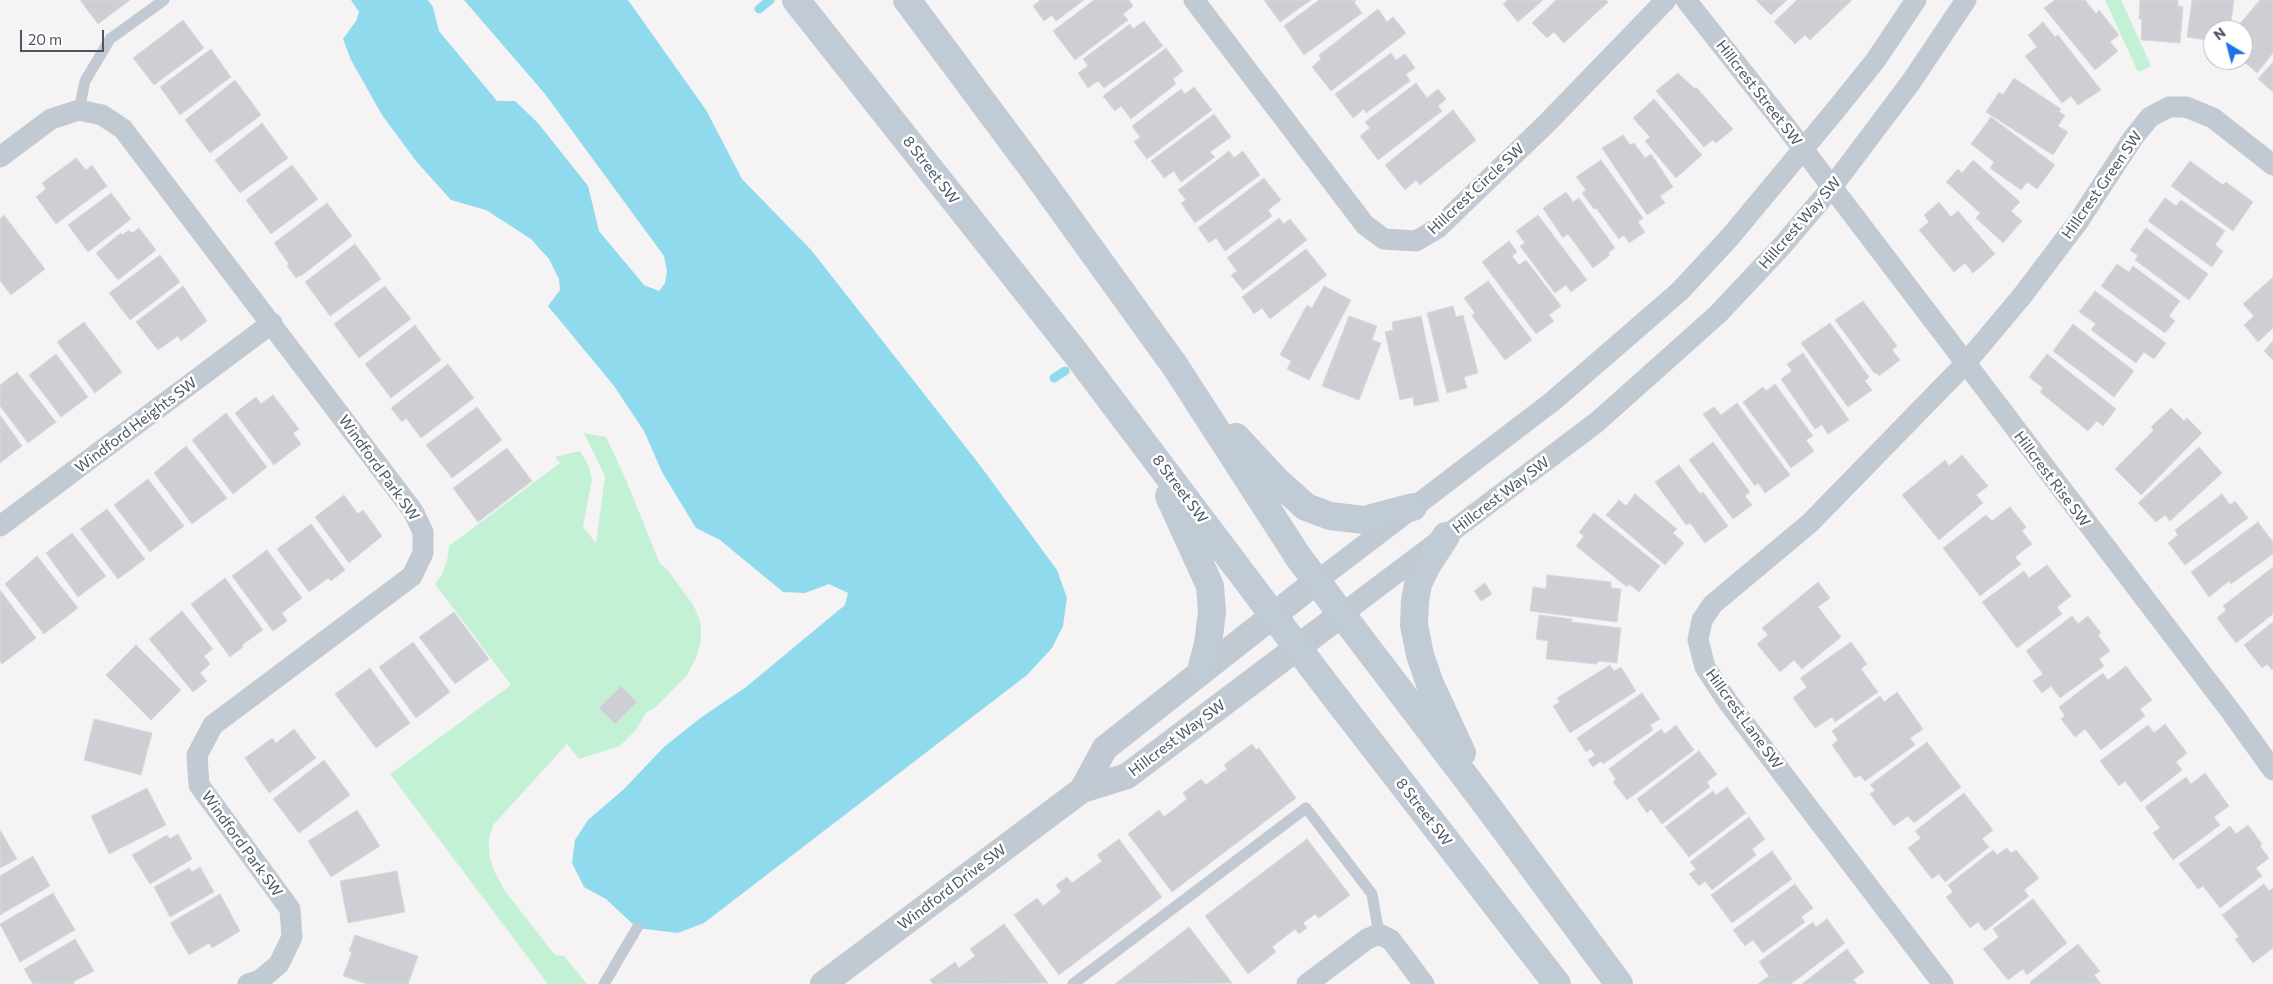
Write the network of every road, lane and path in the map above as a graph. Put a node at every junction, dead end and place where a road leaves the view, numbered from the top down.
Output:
1 (164, 0) edge
2 (796, 0) edge
3 (907, 0) edge
4 (1194, 0) edge
5 (1666, 0) edge
6 (1686, 0) edge
7 (1916, 0) edge
8 (1966, 0) edge
9 (79, 110) junction
10 (1802, 150) junction
11 (0, 157) edge
12 (2273, 165) edge
13 (1832, 187) junction
14 (272, 323) junction
15 (1965, 364) junction
16 (1175, 366) junction
17 (1139, 434) junction
18 (1413, 507) junction
19 (0, 526) edge
20 (1446, 536) junction
21 (1317, 581) junction
22 (1342, 614) junction
23 (1273, 615) junction
24 (1298, 647) junction
25 (1201, 671) junction
26 (2273, 770) edge
27 (1082, 790) junction
28 (1486, 804) junction
29 (637, 928) dead end
30 (1379, 934) junction
31 (248, 984) edge
32 (604, 984) edge
33 (823, 984) edge
34 (1073, 984) edge
35 (1307, 984) edge
36 (1424, 984) edge
37 (1557, 984) edge
38 (1619, 984) edge
39 (1942, 984) edge

1 - 9 lane
2 - 17 main road, 8 Street SW
3 - 16 main road
4 - 5 street, Hillcrest Circle SW
6 - 10 street, Hillcrest Street SW
7 - 10 street
8 - 13 street, Hillcrest Way SW
9 - 11 street
9 - 14 street, Windford Park SW
10 - 13 street, Hillcrest Street SW
10 - 18 street
12 - 15 street, Hillcrest Green SW
13 - 15 street, Hillcrest Rise SW
13 - 20 street, Hillcrest Way SW
14 - 19 street, Windford Heights SW
14 - 31 street, Windford Park SW
15 - 26 street, Hillcrest Rise SW
15 - 39 street, Hillcrest Lane SW
16 - 18 main road
16 - 21 main road
17 - 23 main road, 8 Street SW
17 - 25 main road
18 - 21 street
20 - 22 street, Hillcrest Way SW
20 - 28 main road
21 - 22 main road
21 - 23 street
22 - 24 street, Hillcrest Way SW
22 - 28 main road
23 - 24 main road, 8 Street SW
23 - 25 street
24 - 27 street, Hillcrest Way SW
24 - 37 main road, 8 Street SW
25 - 27 street
27 - 33 street, Windford Drive SW
28 - 38 main road
29 - 32 lane
30 - 34 lane
30 - 35 street
30 - 36 street

